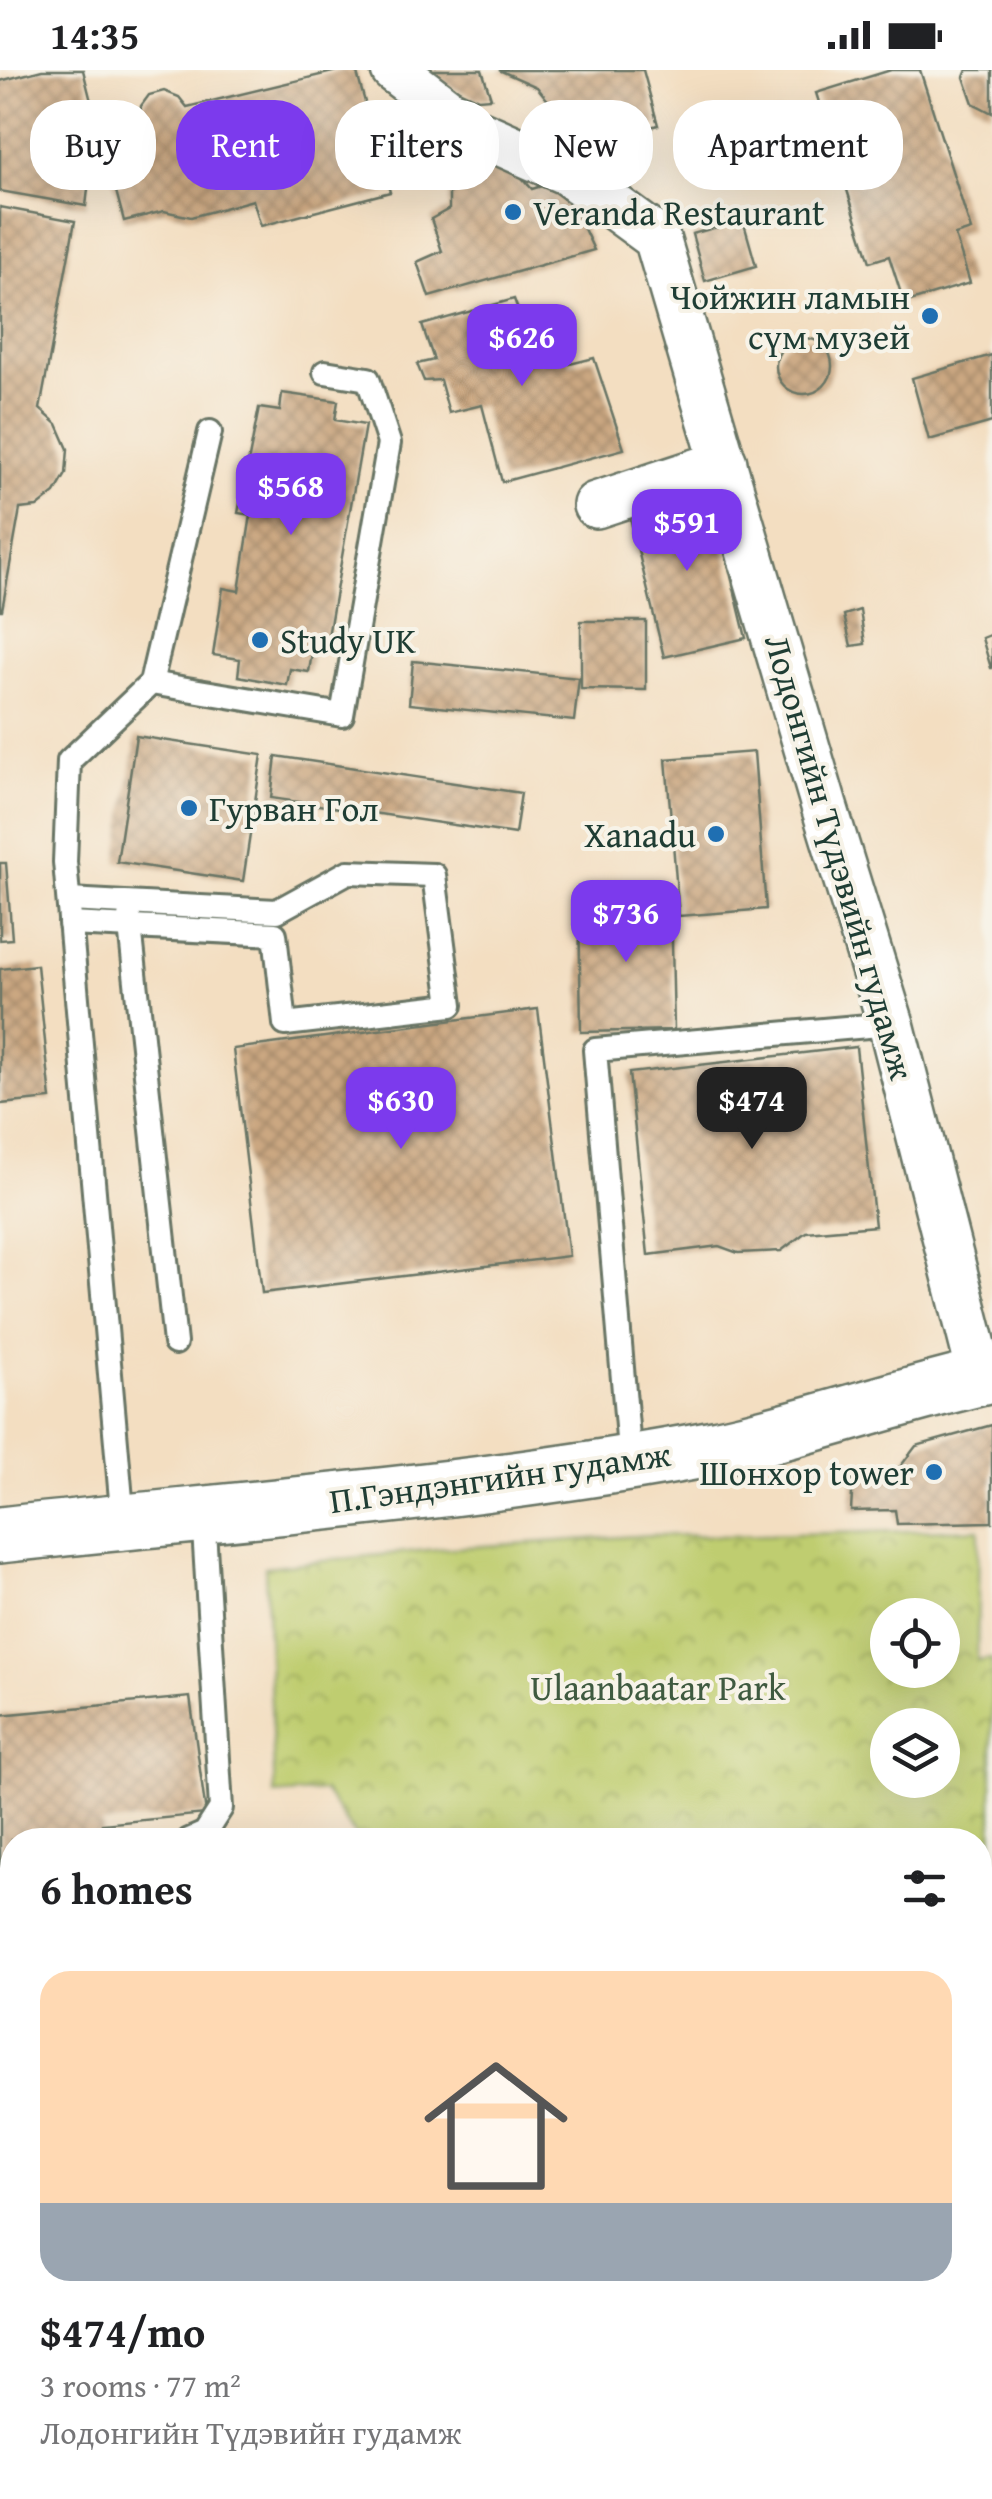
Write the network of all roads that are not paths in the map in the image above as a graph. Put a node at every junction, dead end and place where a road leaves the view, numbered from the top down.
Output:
1 (394, 70) edge
2 (326, 372) dead end
3 (210, 432) dead end
4 (724, 463) junction
5 (596, 505) dead end
6 (150, 683) junction
7 (128, 903) junction
8 (70, 912) junction
9 (130, 928) junction
10 (892, 1024) junction
11 (175, 1342) dead end
12 (986, 1376) edge
13 (630, 1462) junction
14 (203, 1514) junction
15 (122, 1522) junction
16 (0, 1534) edge
17 (208, 1828) edge

1 - 4 street, Лодонгийн Түдэвийн гудамж
2 - 6 lane
3 - 6 lane
4 - 5 street
4 - 10 street, Лодонгийн Түдэвийн гудамж
6 - 8 lane
7 - 8 lane
7 - 9 lane
7 - 9 lane
8 - 9 lane
8 - 15 lane
9 - 11 lane
10 - 12 street, Лодонгийн Түдэвийн гудамж
10 - 13 lane
12 - 13 street, П.Гэндэнгийн гудамж
13 - 14 street, П.Гэндэнгийн гудамж
14 - 15 street, П.Гэндэнгийн гудамж
14 - 17 lane
15 - 16 street, П.Гэндэнгийн гудамж

